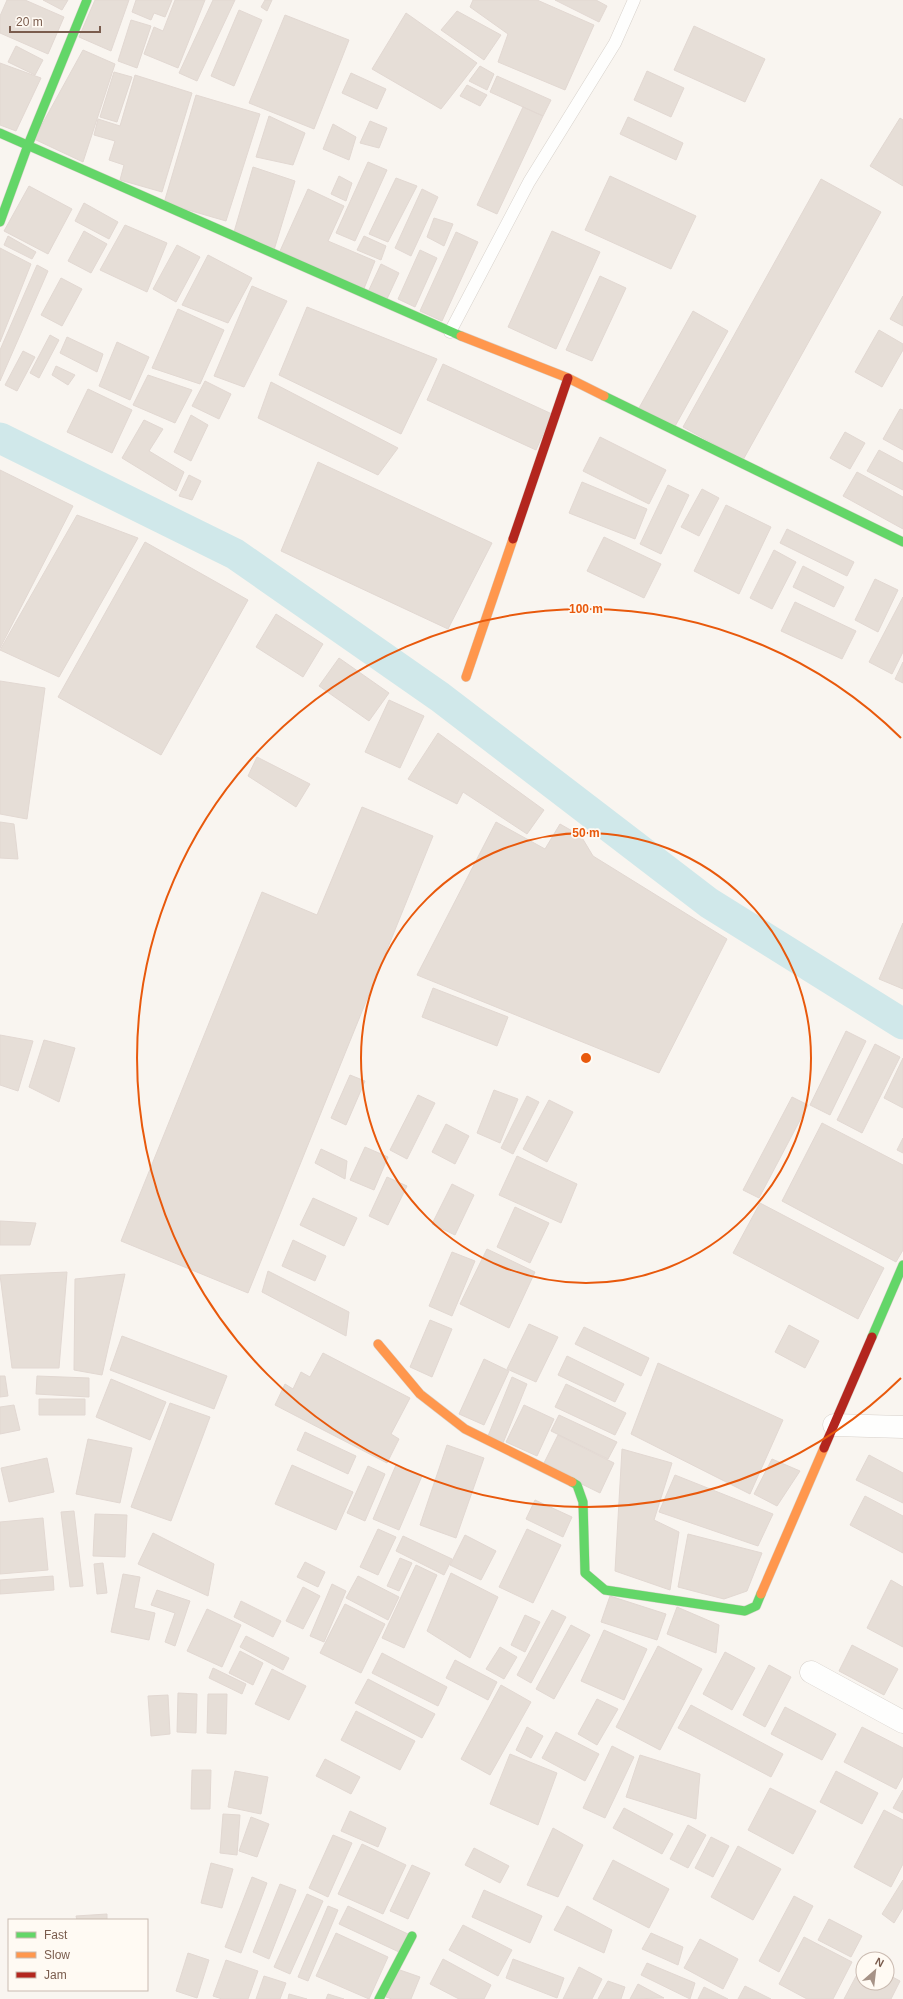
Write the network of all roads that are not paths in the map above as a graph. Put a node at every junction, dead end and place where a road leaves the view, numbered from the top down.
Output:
1 (87, 0) edge
2 (634, 0) edge
3 (0, 133) edge
4 (28, 145) junction
5 (0, 222) edge
6 (450, 332) junction
7 (568, 378) junction
8 (903, 542) edge
9 (466, 677) dead end
10 (903, 1265) edge
11 (378, 1344) dead end
12 (834, 1424) junction
13 (903, 1427) edge
14 (811, 1672) dead end
15 (903, 1722) edge
16 (412, 1936) dead end
17 (379, 1999) edge

1 - 4 street
2 - 6 lane
3 - 4 street
4 - 5 street
4 - 6 street
6 - 7 street
7 - 8 street
7 - 9 street
10 - 12 street
11 - 12 street
12 - 13 street
14 - 15 street
16 - 17 street

